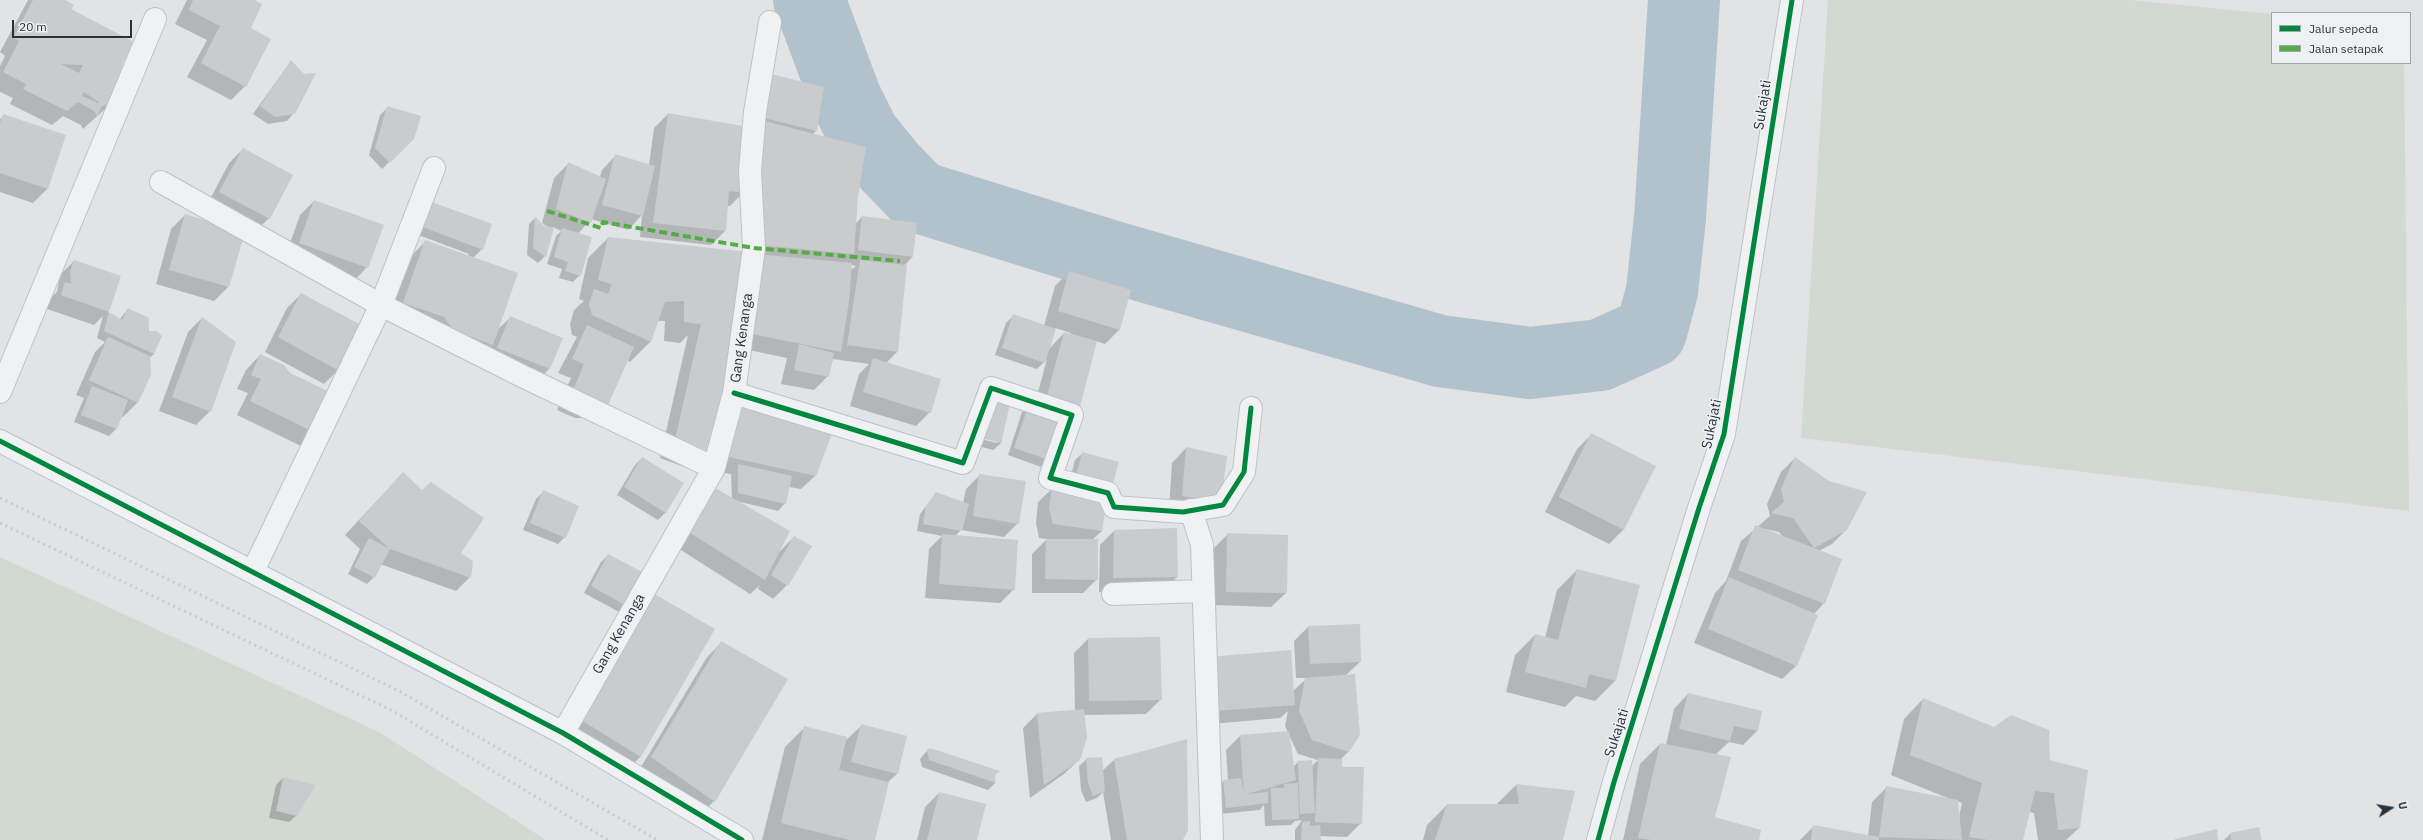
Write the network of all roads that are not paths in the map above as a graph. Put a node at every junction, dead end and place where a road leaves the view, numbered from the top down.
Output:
1 (1792, 0) edge
2 (155, 19) dead end
3 (770, 22) dead end
4 (434, 168) dead end
5 (161, 182) dead end
6 (381, 305) junction
7 (0, 392) edge
8 (734, 393) junction
9 (1250, 408) dead end
10 (0, 441) edge
11 (714, 468) junction
12 (1191, 510) junction
13 (253, 571) junction
14 (1202, 591) junction
15 (1113, 594) dead end
16 (563, 733) junction
17 (742, 840) edge
18 (1212, 840) edge
19 (1598, 840) edge

1 - 19 street, Sukajati
2 - 7 street
3 - 8 street, Gang Kenanga
4 - 6 street
5 - 6 street
6 - 11 street
6 - 13 street
8 - 11 street, Gang Kenanga
8 - 12 street
9 - 12 street
10 - 13 street
11 - 16 street, Gang Kenanga
12 - 14 street
13 - 16 street
14 - 15 street
14 - 18 street
16 - 17 street

